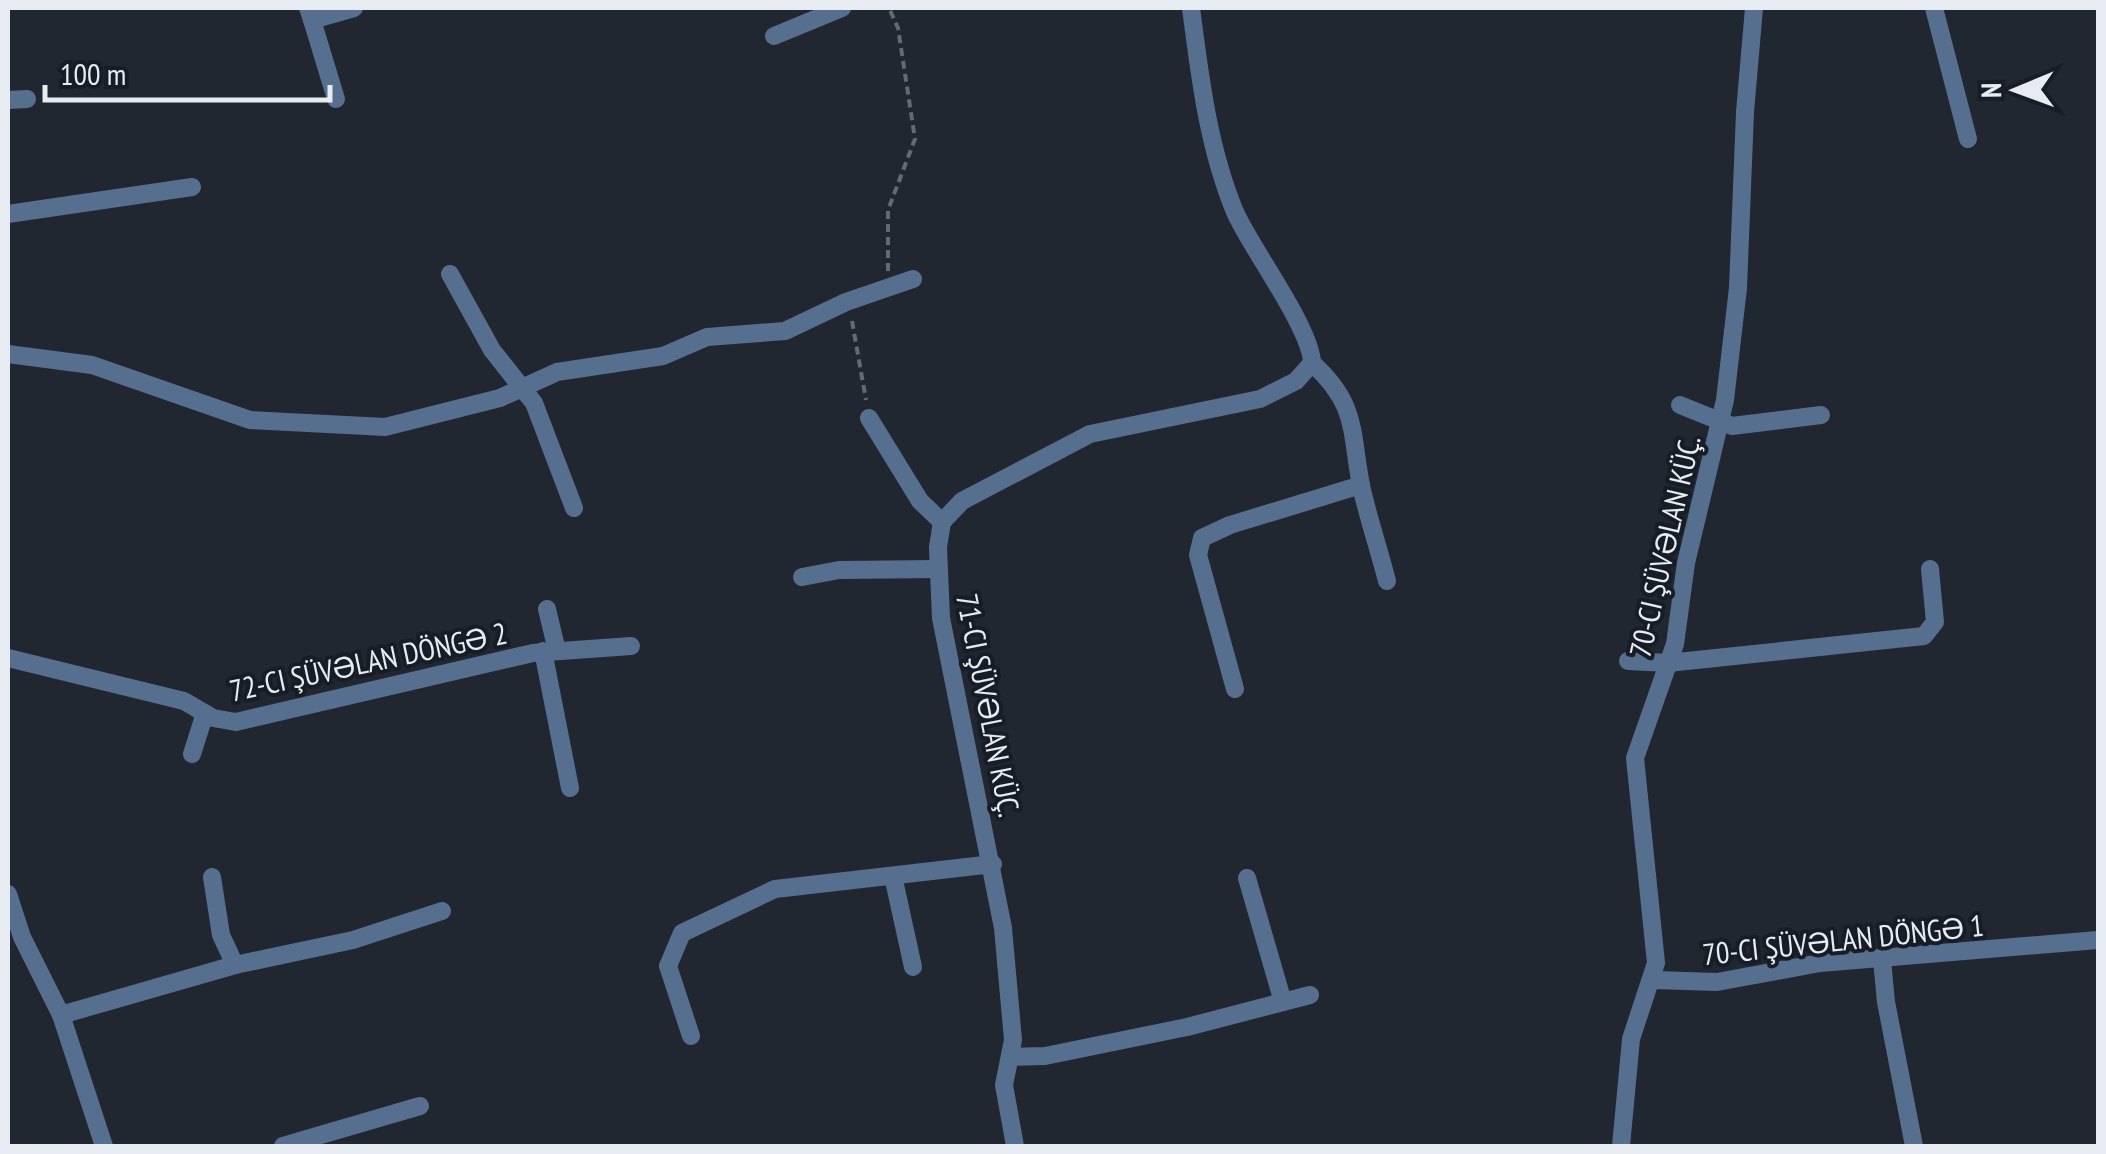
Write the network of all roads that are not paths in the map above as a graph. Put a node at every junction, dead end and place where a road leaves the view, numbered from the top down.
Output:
1 (354, 8) edge
2 (842, 8) edge
3 (1191, 8) edge
4 (1754, 8) edge
5 (1934, 8) edge
6 (310, 14) edge
7 (774, 36) dead end
8 (336, 99) dead end
9 (1968, 139) dead end
10 (192, 187) dead end
11 (8, 214) edge
12 (450, 274) dead end
13 (913, 279) dead end
14 (8, 354) edge
15 (1312, 364) junction
16 (521, 388) junction
17 (1680, 406) dead end
18 (1820, 415) dead end
19 (869, 418) road end
20 (1720, 423) junction
21 (1361, 485) junction
22 (574, 508) dead end
23 (942, 522) junction
24 (938, 569) junction
25 (1930, 570) dead end
26 (802, 576) dead end
27 (1387, 580) dead end
28 (546, 609) dead end
29 (632, 646) dead end
30 (550, 651) junction
31 (8, 658) edge
32 (1628, 661) dead end
33 (1668, 663) junction
34 (1235, 689) dead end
35 (204, 713) junction
36 (192, 754) dead end
37 (570, 788) dead end
38 (992, 864) junction
39 (212, 876) dead end
40 (894, 876) junction
41 (1247, 878) dead end
42 (8, 894) edge
43 (442, 910) dead end
44 (2098, 940) edge
45 (1882, 960) junction
46 (234, 965) junction
47 (913, 967) dead end
48 (1654, 980) junction
49 (1310, 995) dead end
50 (1283, 1002) junction
51 (61, 1015) junction
52 (690, 1036) dead end
53 (1011, 1058) junction
54 (420, 1106) dead end
55 (104, 1146) edge
56 (283, 1146) edge
57 (1015, 1146) edge
58 (1620, 1146) edge
59 (1914, 1146) edge

1 - 6 street
2 - 7 street
3 - 15 street
4 - 20 street, 70-CI ŞÜVƏLAN KÜÇ.
5 - 9 street
6 - 8 street
10 - 11 street
12 - 16 street
13 - 16 street
14 - 16 street
15 - 21 street
15 - 23 street
16 - 22 street
17 - 20 street
18 - 20 street
19 - 23 street
20 - 33 street, 70-CI ŞÜVƏLAN KÜÇ.
21 - 27 street
21 - 34 street
23 - 24 street, 71-CI ŞÜVƏLAN KÜÇ.
24 - 26 street
24 - 38 street, 71-CI ŞÜVƏLAN KÜÇ.
25 - 33 street
28 - 30 street
29 - 30 street, 72-CI ŞÜVƏLAN DÖNGƏ 2
30 - 35 street, 72-CI ŞÜVƏLAN DÖNGƏ 2
30 - 37 street
31 - 35 street, 72-CI ŞÜVƏLAN DÖNGƏ 2
32 - 33 street
33 - 48 street, 70-CI ŞÜVƏLAN KÜÇ.
35 - 36 street
38 - 40 street
38 - 53 street, 71-CI ŞÜVƏLAN KÜÇ.
39 - 46 street
40 - 47 street
40 - 52 street
41 - 50 street
42 - 51 street
43 - 46 street
44 - 45 street, 70-CI ŞÜVƏLAN DÖNGƏ 1
45 - 48 street, 70-CI ŞÜVƏLAN DÖNGƏ 1
45 - 59 street
46 - 51 street
48 - 58 street, 70-CI ŞÜVƏLAN KÜÇ.
49 - 50 street
50 - 53 street
51 - 55 street
53 - 57 street, 71-CI ŞÜVƏLAN KÜÇ.
54 - 56 street

